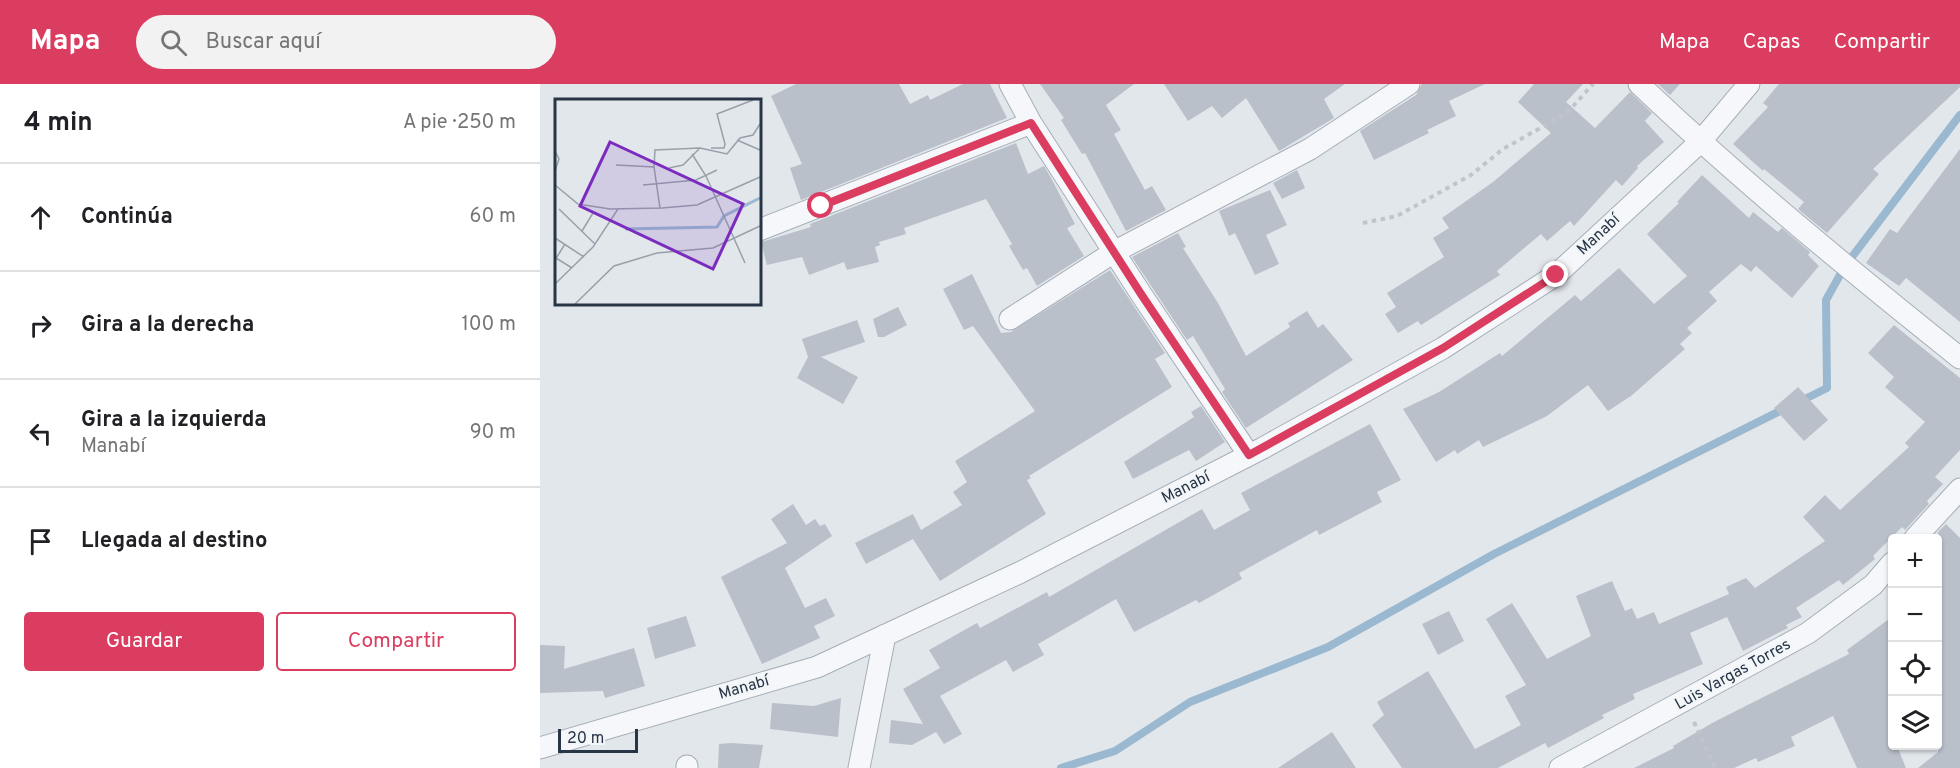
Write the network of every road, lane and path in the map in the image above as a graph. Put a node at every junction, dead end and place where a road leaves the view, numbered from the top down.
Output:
1 (1010, 84) edge
2 (1409, 84) edge
3 (1593, 84) edge
4 (1639, 84) edge
5 (1749, 84) edge
6 (1031, 123) junction
7 (1700, 142) junction
8 (1364, 223) dead end
9 (760, 230) edge
10 (1114, 252) junction
11 (1010, 319) dead end
12 (1960, 358) edge
13 (1249, 455) junction
14 (1960, 489) edge
15 (1919, 534) edge
16 (1888, 568) edge
17 (885, 635) junction
18 (1683, 703) junction
19 (540, 748) edge
20 (859, 768) edge
21 (1560, 768) edge
22 (1715, 768) edge

1 - 6 street
2 - 10 street
3 - 8 path
4 - 7 street
5 - 7 street, Manabí
6 - 9 street
6 - 10 street
7 - 12 street
7 - 13 street, Manabí
10 - 11 street
10 - 13 street
13 - 17 street, Manabí
14 - 15 street
16 - 18 street, Luis Vargas Torres
17 - 19 street, Manabí
17 - 20 street
18 - 21 street, Luis Vargas Torres
18 - 22 path

